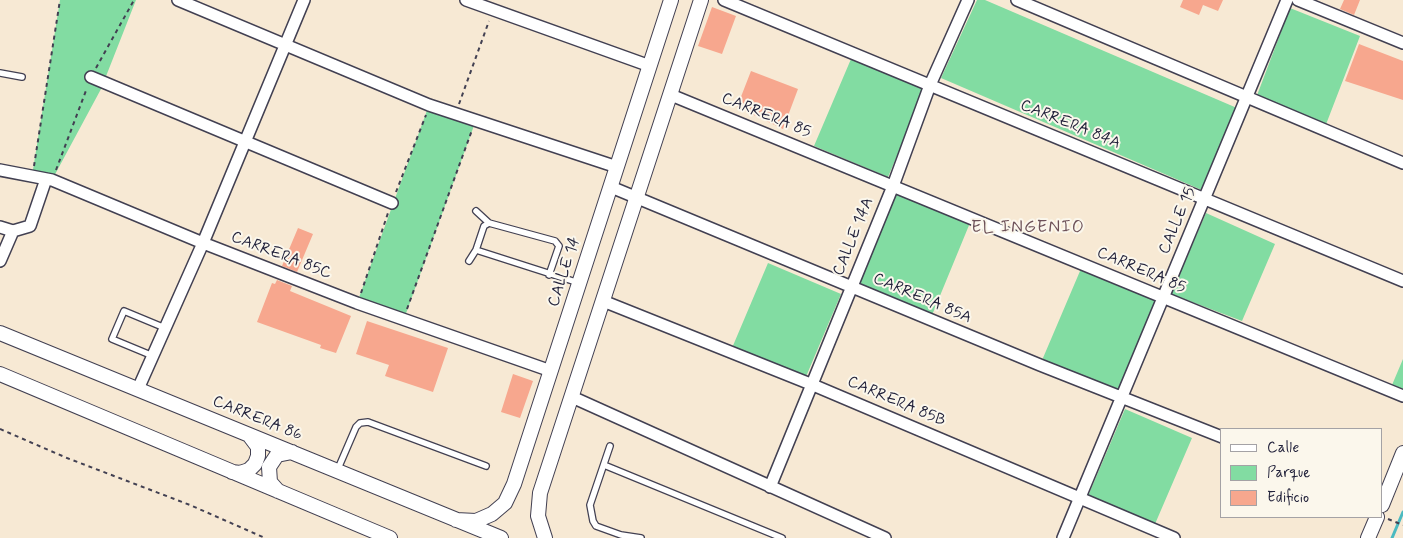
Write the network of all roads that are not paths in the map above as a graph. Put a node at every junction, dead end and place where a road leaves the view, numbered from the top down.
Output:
1 (178, 0) edge
2 (304, 0) edge
3 (466, 0) edge
4 (671, 0) edge
5 (701, 0) edge
6 (724, 0) edge
7 (968, 0) edge
8 (1017, 0) edge
9 (1288, 0) edge
10 (1298, 0) edge
11 (1403, 43) edge
12 (285, 45) junction
13 (650, 66) junction
14 (0, 73) edge
15 (22, 77) dead end
16 (91, 77) dead end
17 (930, 85) junction
18 (671, 95) junction
19 (1247, 97) junction
20 (244, 141) junction
21 (1403, 163) edge
22 (617, 167) junction
23 (0, 170) edge
24 (46, 179) junction
25 (893, 186) junction
26 (611, 187) junction
27 (637, 198) junction
28 (1205, 198) junction
29 (392, 203) dead end
30 (476, 211) dead end
31 (489, 223) junction
32 (0, 226) edge
33 (13, 231) junction
34 (203, 243) junction
35 (476, 250) junction
36 (0, 261) edge
37 (469, 261) dead end
38 (549, 275) junction
39 (1403, 281) edge
40 (579, 283) junction
41 (851, 287) junction
42 (1163, 298) junction
43 (603, 301) junction
44 (165, 328) junction
45 (0, 333) edge
46 (153, 356) junction
47 (551, 371) junction
48 (0, 374) edge
49 (813, 385) junction
50 (138, 389) junction
51 (1122, 396) junction
52 (1403, 396) edge
53 (572, 397) junction
54 (247, 434) junction
55 (1220, 436) edge
56 (610, 446) dead end
57 (292, 452) junction
58 (1403, 453) edge
59 (604, 465) junction
60 (486, 466) dead end
61 (338, 471) junction
62 (232, 472) junction
63 (770, 487) junction
64 (280, 492) junction
65 (1080, 499) junction
66 (1383, 501) edge
67 (1382, 518) edge
68 (456, 520) junction
69 (390, 538) edge
70 (501, 538) edge
71 (545, 538) edge
72 (641, 538) edge
73 (782, 538) edge
74 (884, 538) edge
75 (1063, 538) edge
76 (1174, 538) edge
77 (1368, 538) edge

1 - 12 street
2 - 12 street
3 - 13 street
4 - 13 street, CALLE 14
5 - 18 street
6 - 17 street, CARRERA 84A
7 - 17 street, CALLE 14A
8 - 19 street
9 - 19 street, CALLE 15
10 - 11 street
12 - 20 street
12 - 22 street
13 - 22 street, CALLE 14
14 - 15 lane
16 - 20 street
17 - 25 street, CALLE 14A
17 - 28 street, CARRERA 84A
18 - 25 street, CARRERA 85
18 - 27 street
19 - 21 street
19 - 28 street, CALLE 15
20 - 29 street
20 - 34 street
22 - 26 street, CALLE 14
23 - 24 street, CARRERA 85C
24 - 33 street
24 - 34 street, CARRERA 85C
25 - 41 street, CALLE 14A
25 - 42 street, CARRERA 85
26 - 27 street, CARRERA 85A
26 - 40 street, CALLE 14
27 - 41 street, CARRERA 85A
27 - 43 street
28 - 39 street, CARRERA 84A
28 - 42 street, CALLE 15
30 - 31 lane
31 - 35 lane
31 - 38 lane
32 - 33 street
33 - 36 street
34 - 44 street
34 - 47 street, CARRERA 85C
35 - 37 lane
35 - 38 lane
38 - 40 lane
40 - 47 street, CALLE 14
41 - 49 street, CALLE 14A
41 - 51 street, CARRERA 85A
42 - 51 street, CALLE 15
42 - 52 street, CARRERA 85
43 - 49 street, CARRERA 85B
43 - 53 street
44 - 46 street
44 - 46 lane
45 - 50 street, CARRERA 86
46 - 50 street
47 - 68 street, CALLE 14
48 - 62 street
49 - 63 street, CALLE 14A
49 - 65 street, CARRERA 85B
50 - 54 street, CARRERA 86
51 - 55 street, CARRERA 85A
51 - 65 street, CALLE 15
53 - 63 street
53 - 71 street
54 - 57 street, CARRERA 86
54 - 62 street
56 - 59 lane
57 - 61 street, CARRERA 86
57 - 64 street
58 - 66 street
59 - 72 lane
59 - 73 lane
60 - 61 lane
61 - 68 street, CARRERA 86
62 - 64 street
63 - 74 street
64 - 69 street
65 - 75 street, CALLE 15
65 - 76 street, CARRERA 85B
67 - 77 street
68 - 70 street, CARRERA 86

